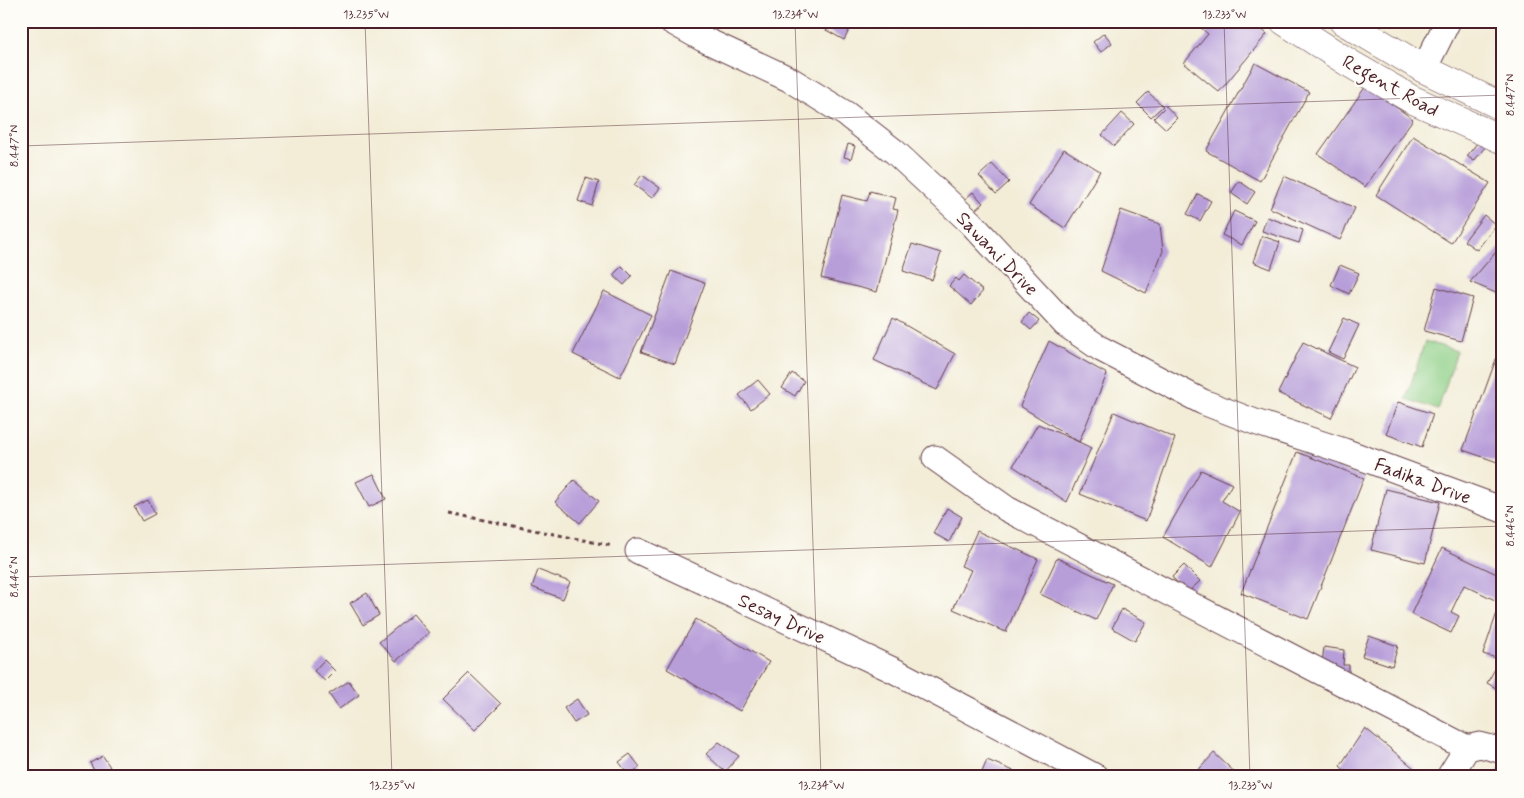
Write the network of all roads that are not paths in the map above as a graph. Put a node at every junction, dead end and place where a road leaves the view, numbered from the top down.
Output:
1 (671, 21) edge
2 (1284, 21) edge
3 (1343, 21) edge
4 (1448, 21) edge
5 (1424, 69) junction
6 (1503, 107) edge
7 (1503, 140) edge
8 (1344, 451) joint
9 (935, 458) dead end
10 (1503, 510) edge
11 (638, 551) road end
12 (1467, 748) junction
13 (1503, 751) edge
14 (1096, 777) edge
15 (1449, 777) edge

1 - 8 street, Sawani Drive
2 - 7 main road, Regent Road
3 - 5 main road, Regent Road
4 - 5 street
5 - 6 main road, Regent Road
8 - 10 street, Fadika Drive
9 - 12 street
11 - 14 street, Sesay Drive
12 - 13 street
12 - 15 street

